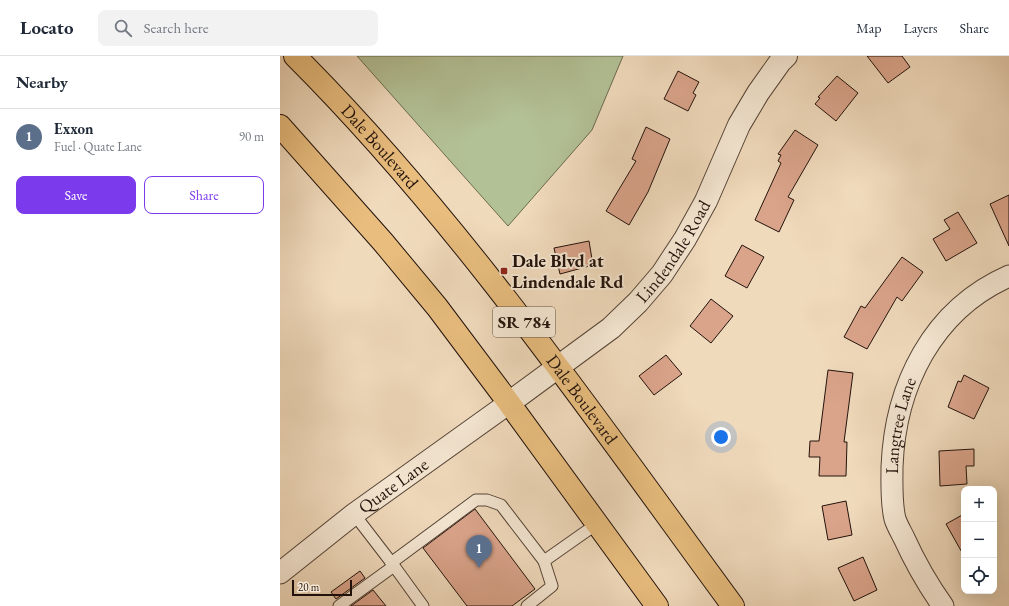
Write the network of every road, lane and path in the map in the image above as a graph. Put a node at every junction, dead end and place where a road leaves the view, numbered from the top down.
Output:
1 (295, 56) edge
2 (786, 56) edge
3 (280, 126) edge
4 (1009, 276) edge
5 (558, 367) junction
6 (509, 403) junction
7 (354, 514) junction
8 (598, 524) junction
9 (544, 561) junction
10 (392, 564) junction
11 (280, 572) edge
12 (339, 606) edge
13 (423, 606) edge
14 (526, 606) edge
15 (657, 606) edge
16 (732, 606) edge
17 (944, 606) edge

1 - 5 main road, Dale Boulevard / SR 784
2 - 5 street, Lindendale Road
3 - 6 main road, SR 784
4 - 17 street, Langtree Lane
5 - 6 street, Lindendale Road
5 - 16 main road, Dale Boulevard / SR 784
6 - 7 street, Quate Lane
6 - 8 main road, SR 784
7 - 10 lane
7 - 11 street, Quate Lane
8 - 9 lane
8 - 15 main road, SR 784
9 - 10 lane
9 - 14 lane
10 - 12 lane
10 - 13 lane

